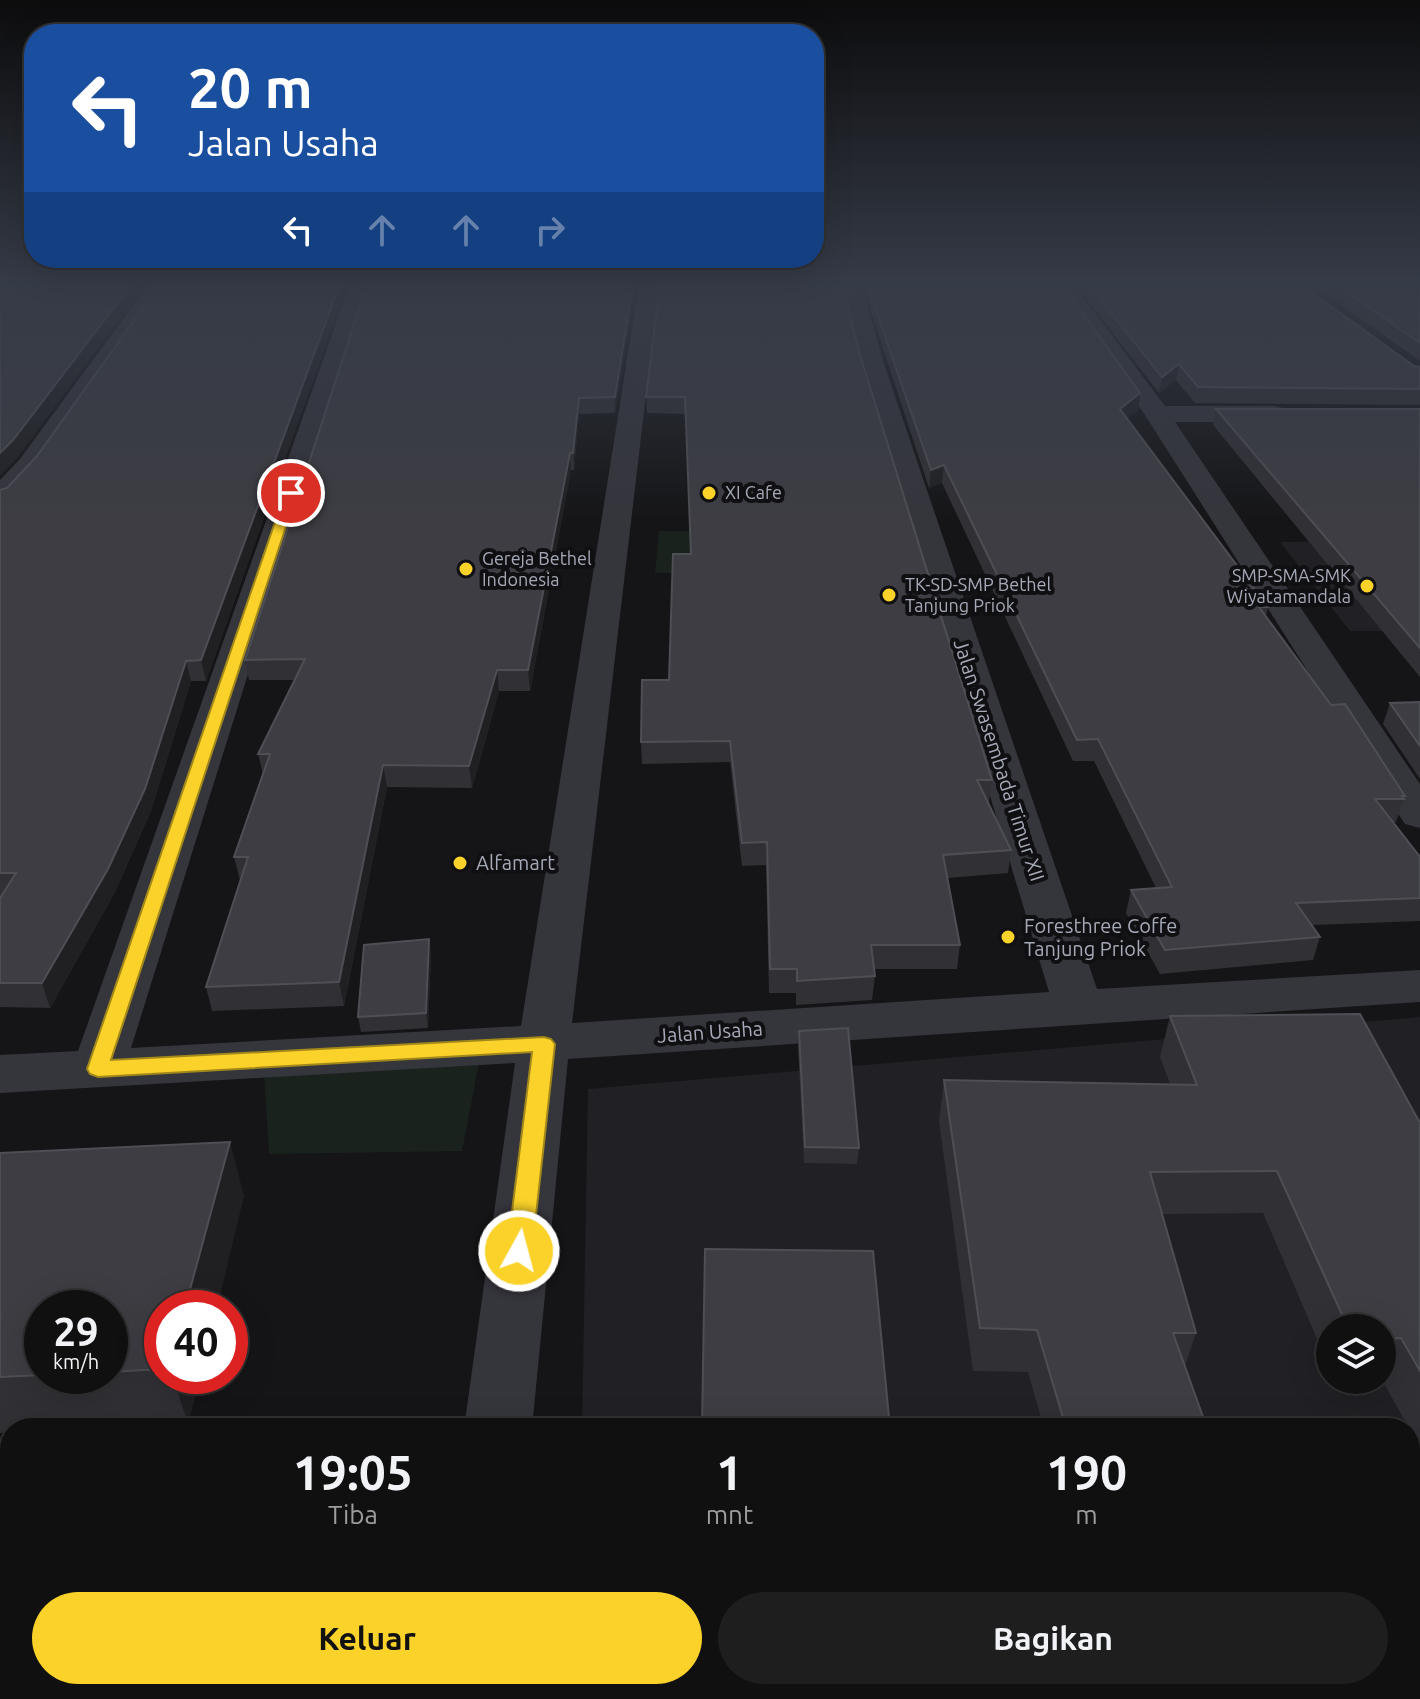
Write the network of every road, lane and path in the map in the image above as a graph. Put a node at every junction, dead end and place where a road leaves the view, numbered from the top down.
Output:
1 (102, 363) edge
2 (334, 363) edge
3 (638, 363) edge
4 (872, 363) edge
5 (1120, 363) edge
6 (1157, 414) junction
7 (1293, 414) edge
8 (0, 498) edge
9 (1420, 815) edge
10 (1420, 986) edge
11 (1078, 1006) junction
12 (544, 1044) junction
13 (98, 1069) junction
14 (0, 1074) edge
15 (499, 1418) edge

1 - 8 street
2 - 13 street
3 - 12 street
4 - 11 street, Jalan Swasembada Timur XII
5 - 6 street
6 - 7 street
6 - 9 street
10 - 11 street, Jalan Usaha
11 - 12 street, Jalan Usaha
12 - 13 street, Jalan Usaha
12 - 15 street
13 - 14 street, Jalan Usaha

